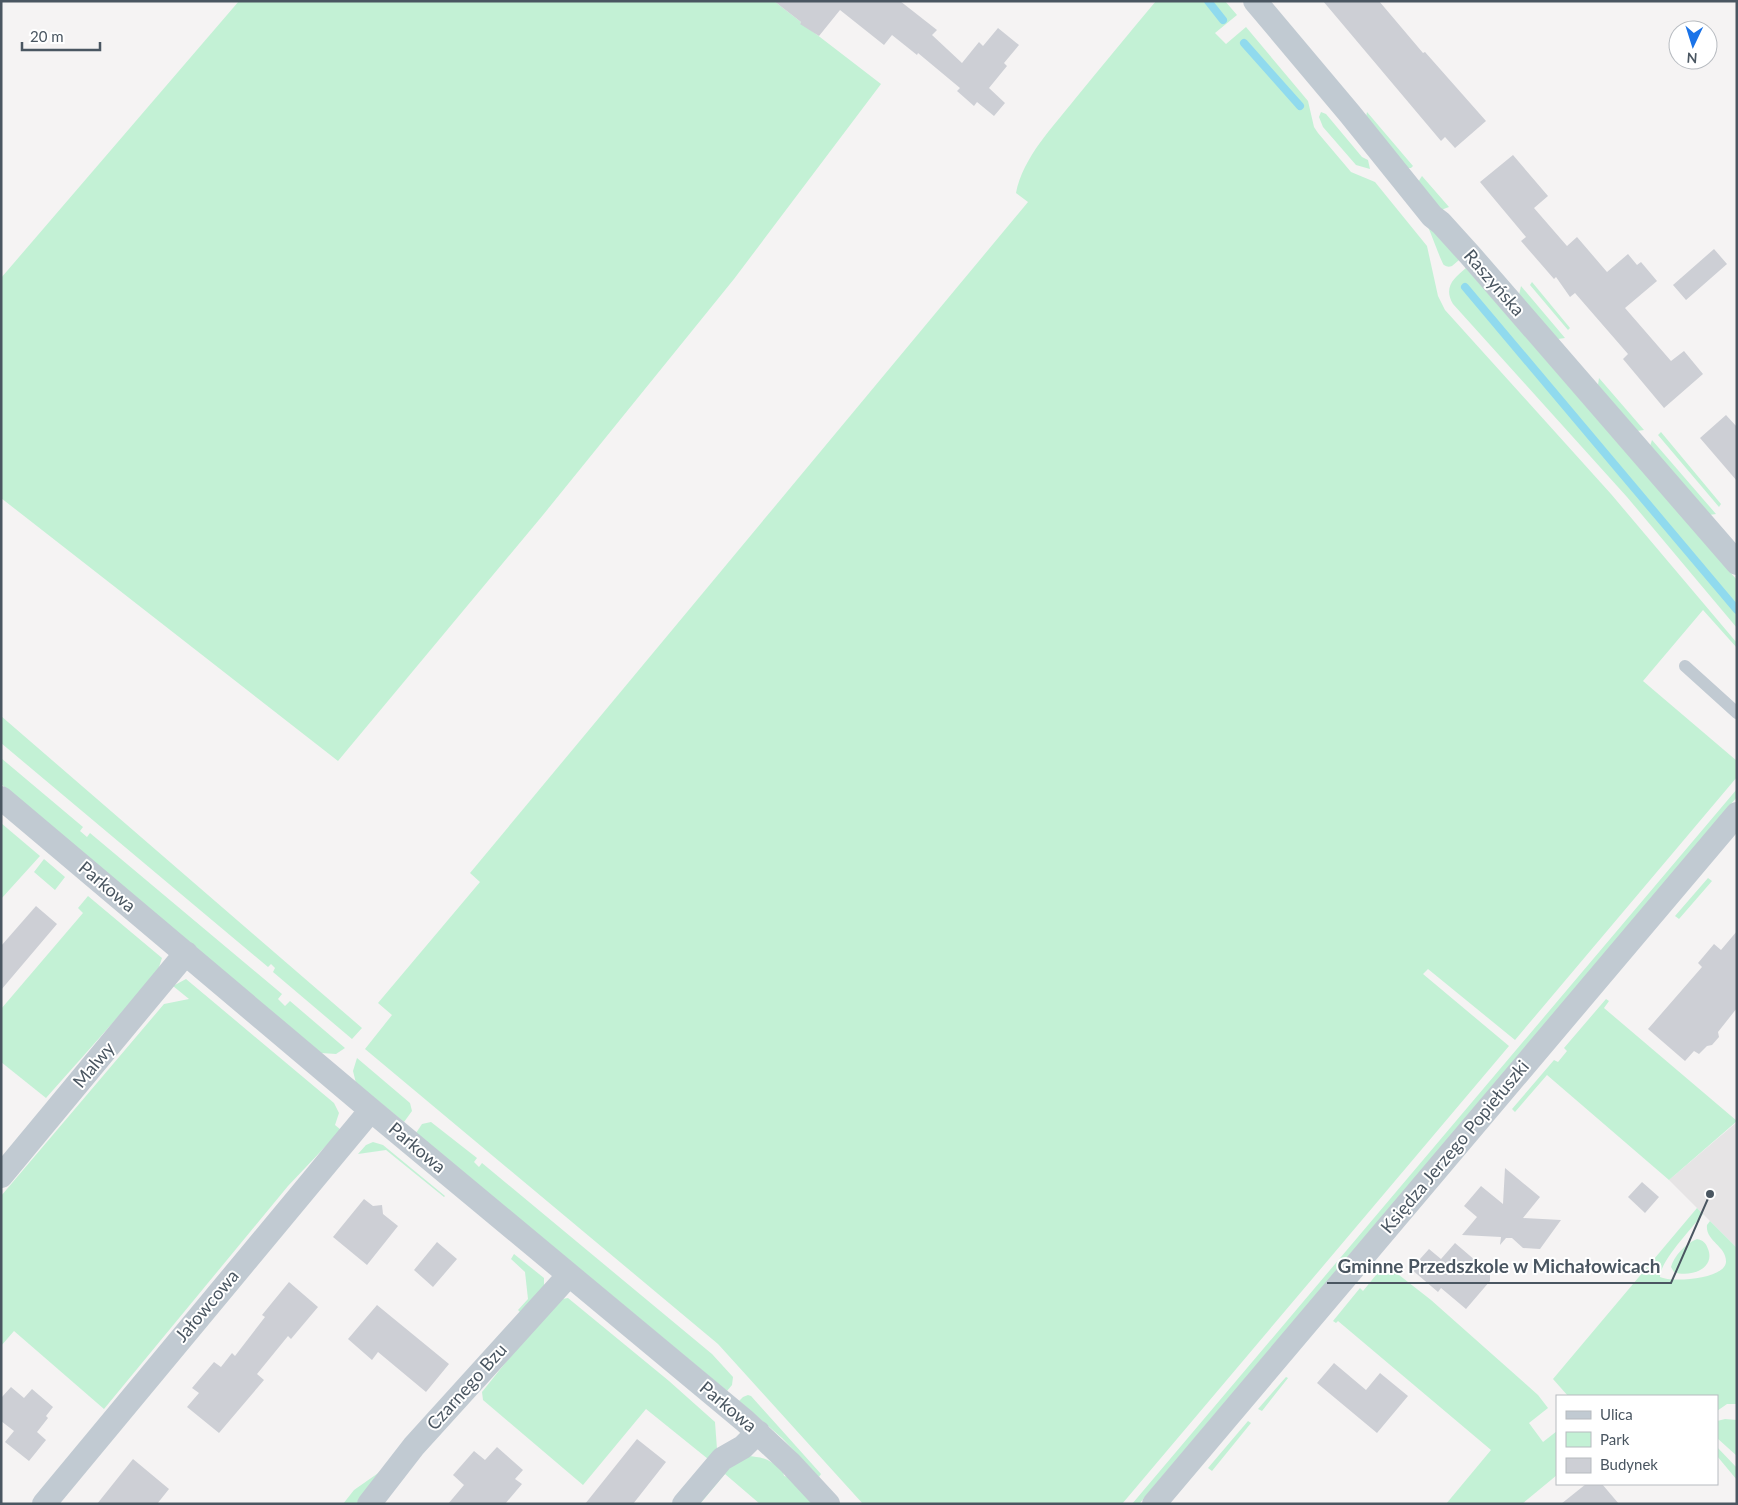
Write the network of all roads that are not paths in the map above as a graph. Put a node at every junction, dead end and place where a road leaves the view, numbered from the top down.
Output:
1 (1255, 1) edge
2 (1737, 563) edge
3 (1685, 666) dead end
4 (1737, 713) edge
5 (1, 798) edge
6 (1737, 814) edge
7 (186, 953) junction
8 (371, 1110) junction
9 (1, 1176) edge
10 (569, 1274) junction
11 (758, 1432) junction
12 (44, 1504) edge
13 (369, 1504) edge
14 (684, 1504) edge
15 (828, 1504) edge
16 (1154, 1504) edge

1 - 2 street, Raszyńska
3 - 4 lane
5 - 7 street, Parkowa
6 - 16 street, Księdza Jerzego Popiełuszki
7 - 8 street, Parkowa
7 - 9 street, Malwy
8 - 10 street, Parkowa
8 - 12 street, Jałowcowa
10 - 11 street, Parkowa
10 - 13 street, Czarnego Bzu
11 - 14 street
11 - 15 street, Parkowa

